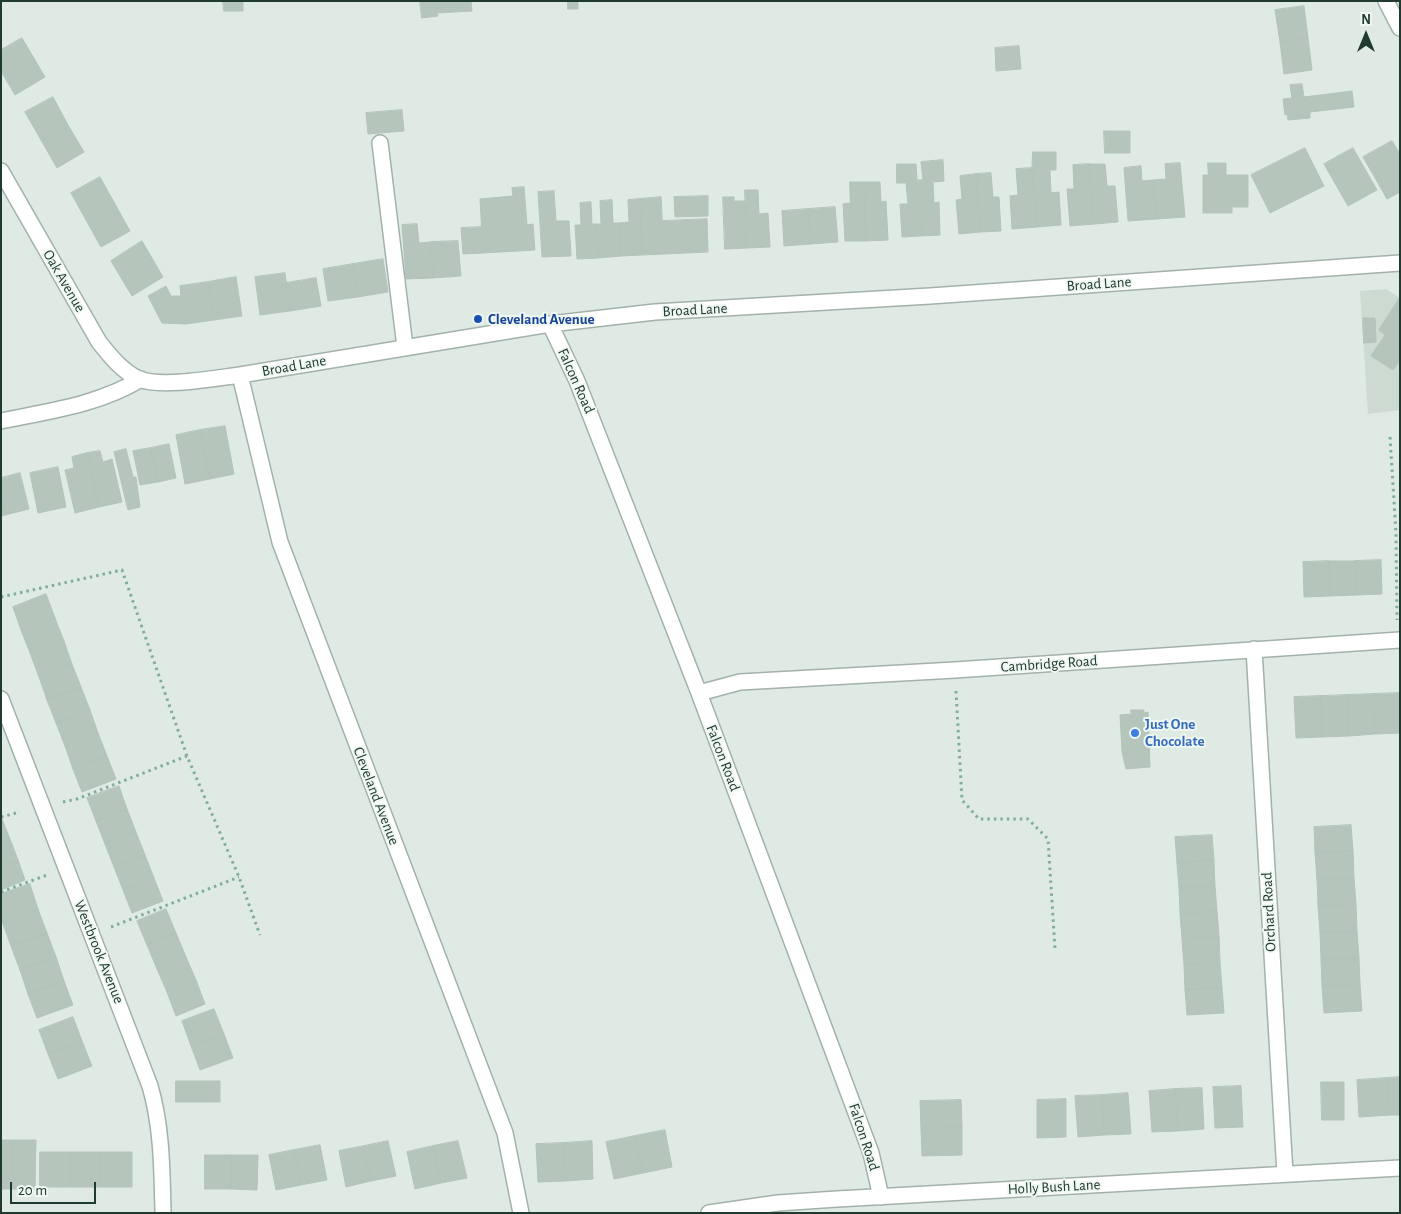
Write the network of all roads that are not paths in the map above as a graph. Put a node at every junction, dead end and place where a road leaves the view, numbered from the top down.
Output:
1 (1386, 1) edge
2 (1400, 28) edge
3 (380, 143) dead end
4 (1, 171) edge
5 (1400, 263) edge
6 (550, 324) junction
7 (405, 347) junction
8 (240, 375) junction
9 (140, 379) junction
10 (1, 421) edge
11 (1398, 640) edge
12 (1254, 650) junction
13 (699, 694) junction
14 (1, 699) edge
15 (1400, 1168) edge
16 (1285, 1174) junction
17 (881, 1197) junction
18 (162, 1213) edge
19 (521, 1213) edge
20 (710, 1213) edge

1 - 2 street
3 - 7 street
4 - 9 street, Oak Avenue
5 - 6 street, Broad Lane
6 - 7 street, Broad Lane
6 - 13 street, Falcon Road
7 - 8 street, Broad Lane
8 - 9 street, Broad Lane
8 - 19 street, Cleveland Avenue
9 - 10 street
11 - 12 street, Cambridge Road
12 - 13 street, Cambridge Road
12 - 16 street, Orchard Road
13 - 17 street, Falcon Road
14 - 18 street, Westbrook Avenue
15 - 16 street, Holly Bush Lane
16 - 17 street, Holly Bush Lane
17 - 20 street, Holly Bush Lane

